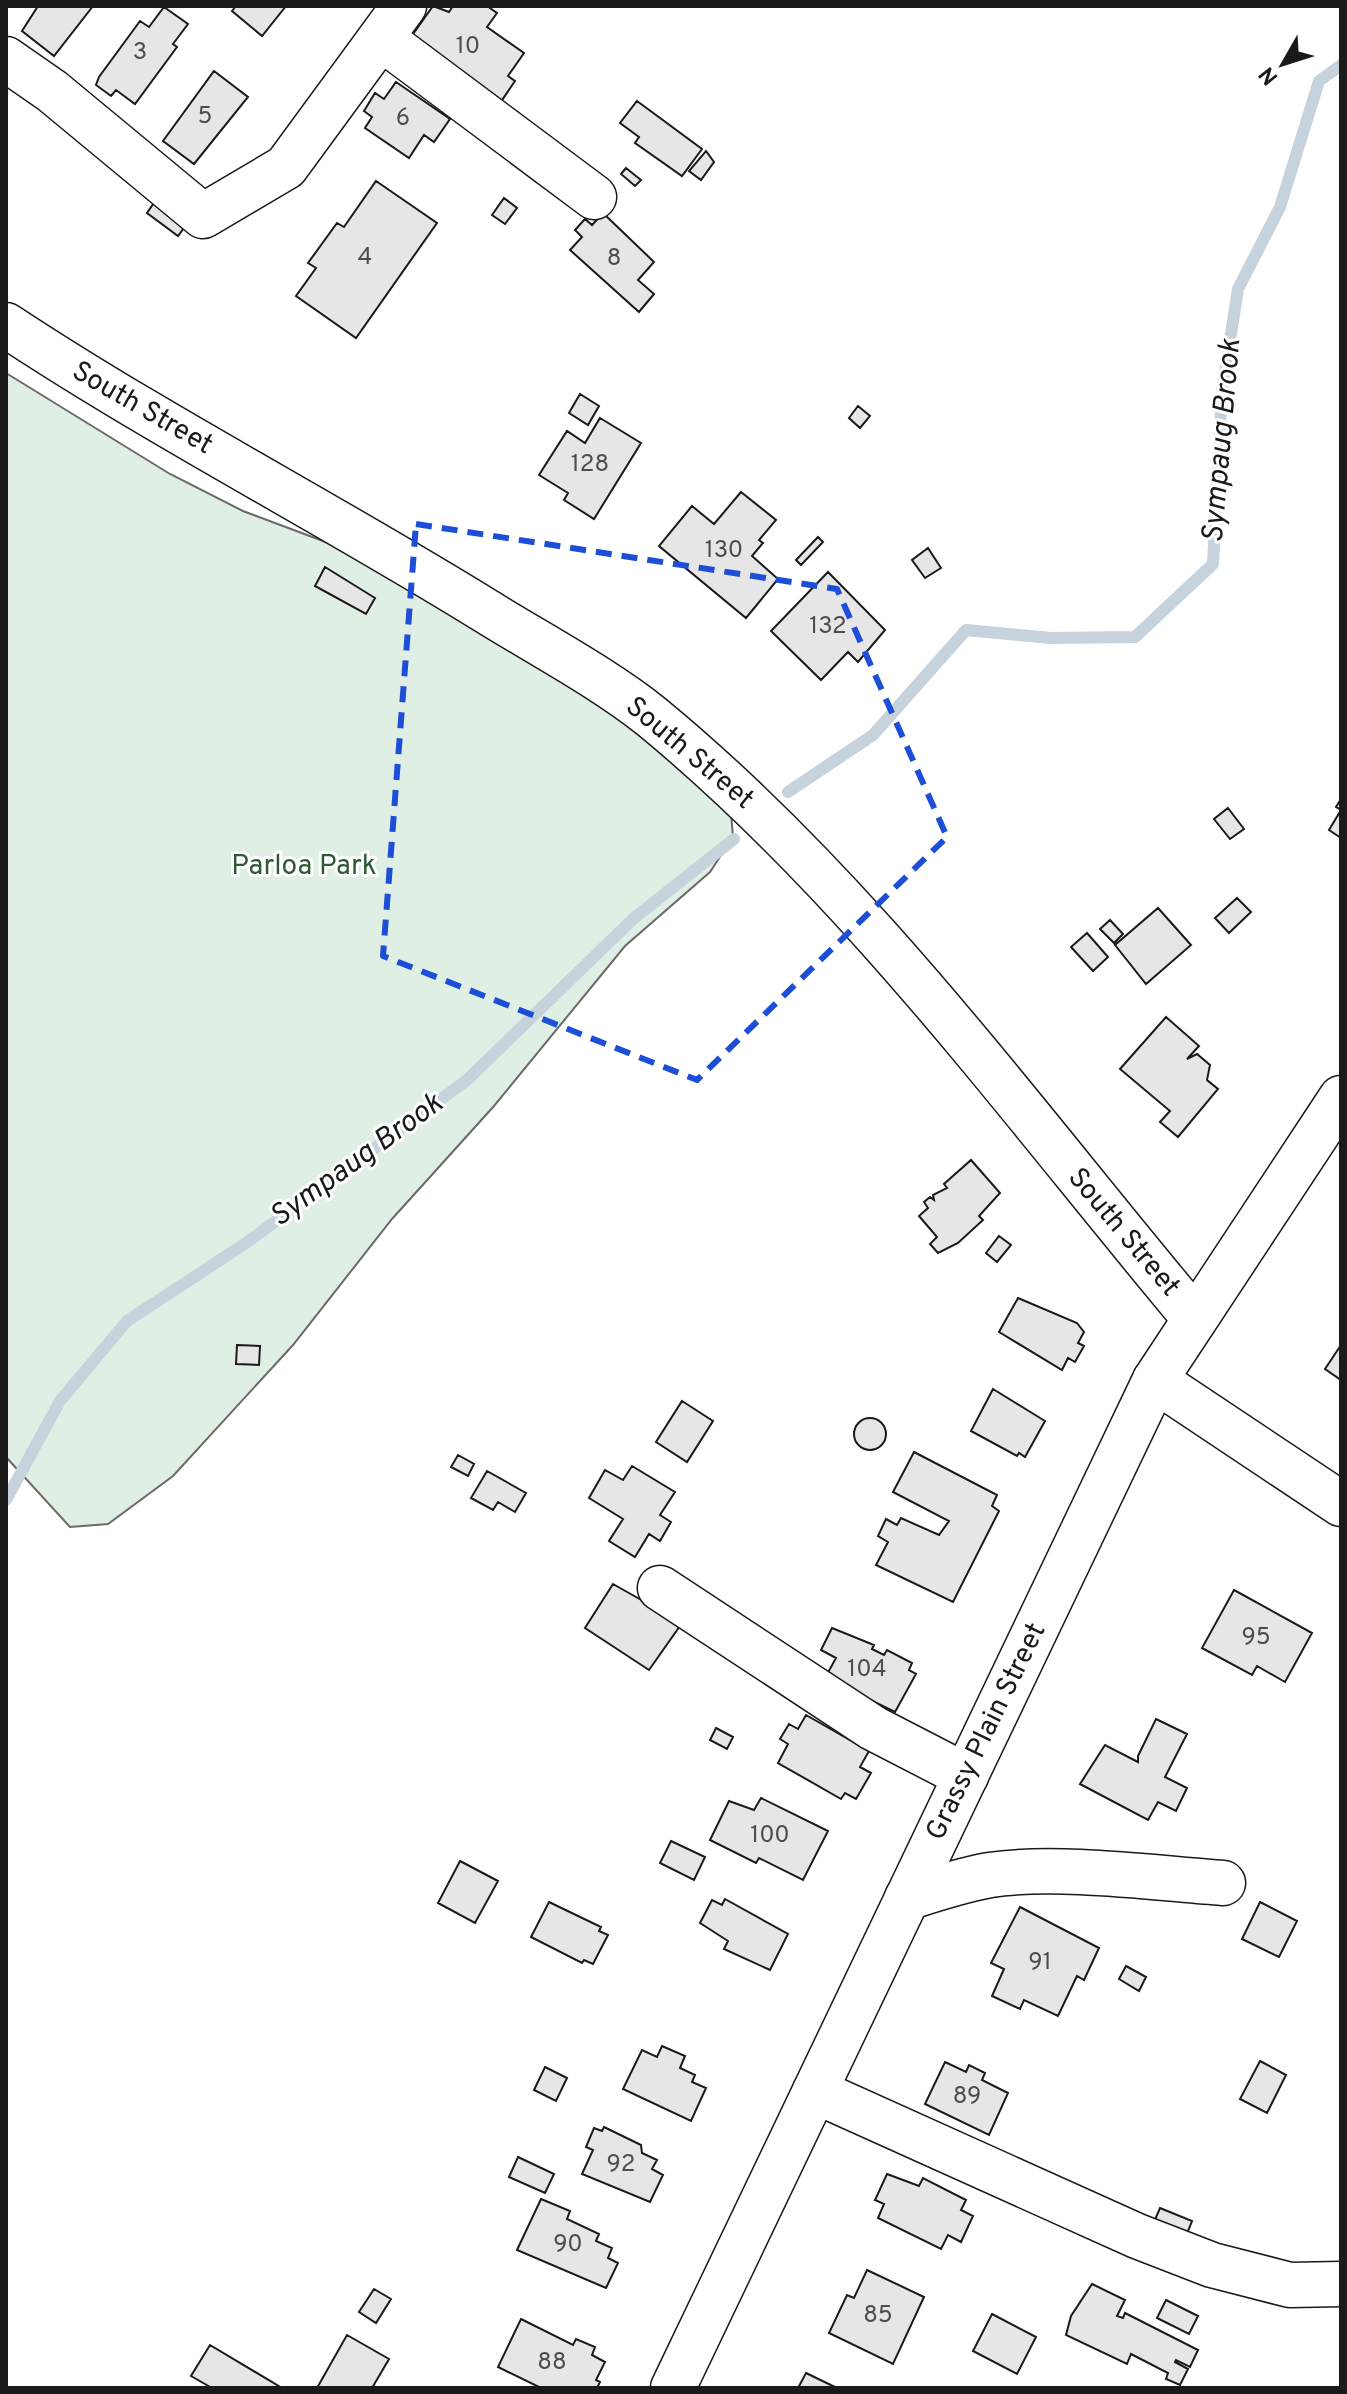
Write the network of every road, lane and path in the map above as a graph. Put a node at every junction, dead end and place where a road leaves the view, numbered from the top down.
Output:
1 (393, 22) edge
2 (6, 59) edge
3 (594, 197) dead end
4 (6, 325) edge
5 (1341, 1098) edge
6 (1195, 1319) junction
7 (1155, 1380) junction
8 (1341, 1504) edge
9 (660, 1588) dead end
10 (966, 1776) junction
11 (1223, 1883) dead end
12 (907, 1898) junction
13 (815, 2091) junction
14 (1341, 2284) edge
15 (673, 2388) edge

1 - 2 street
1 - 3 street
4 - 6 street, South Street
5 - 6 street, Grassy Plain Street
6 - 7 street, Grassy Plain Street
7 - 8 street
7 - 10 street, Grassy Plain Street
9 - 10 street
10 - 12 street, Grassy Plain Street
11 - 12 street
12 - 13 street, Grassy Plain Street
13 - 14 street
13 - 15 street, Grassy Plain Street

